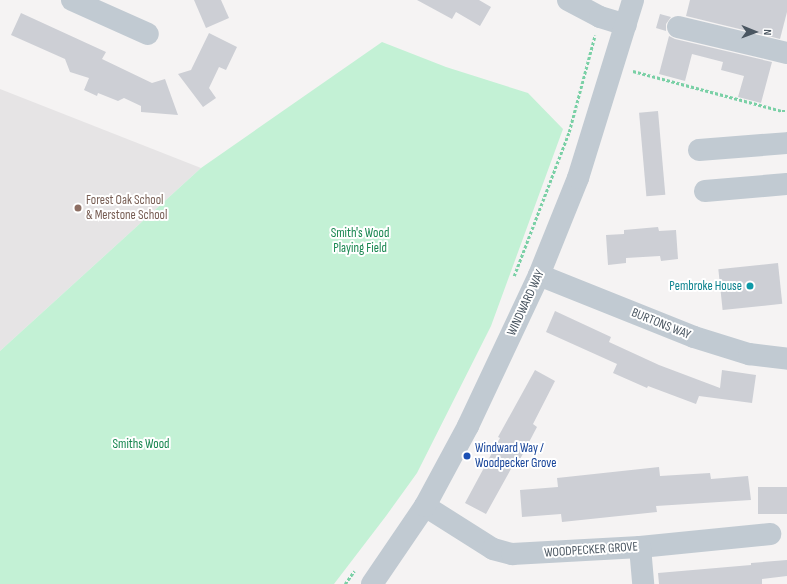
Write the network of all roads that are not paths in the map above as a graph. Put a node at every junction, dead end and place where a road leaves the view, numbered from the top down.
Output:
1 (72, 0) edge
2 (568, 0) edge
3 (633, 0) edge
4 (626, 25) junction
5 (678, 27) dead end
6 (148, 34) dead end
7 (787, 53) edge
8 (787, 143) edge
9 (699, 150) dead end
10 (787, 184) edge
11 (705, 192) dead end
12 (539, 275) junction
13 (787, 360) edge
14 (424, 506) junction
15 (770, 534) dead end
16 (640, 547) junction
17 (372, 584) edge
18 (643, 584) edge

1 - 6 street
2 - 4 street
3 - 4 street, WINDWARD WAY
4 - 12 street, WINDWARD WAY
5 - 7 street
8 - 9 street
10 - 11 street
12 - 13 street, BURTONS WAY
12 - 14 street, WINDWARD WAY
14 - 16 street, WOODPECKER GROVE
14 - 17 street, WINDWARD WAY
15 - 16 street, WOODPECKER GROVE
16 - 18 street

